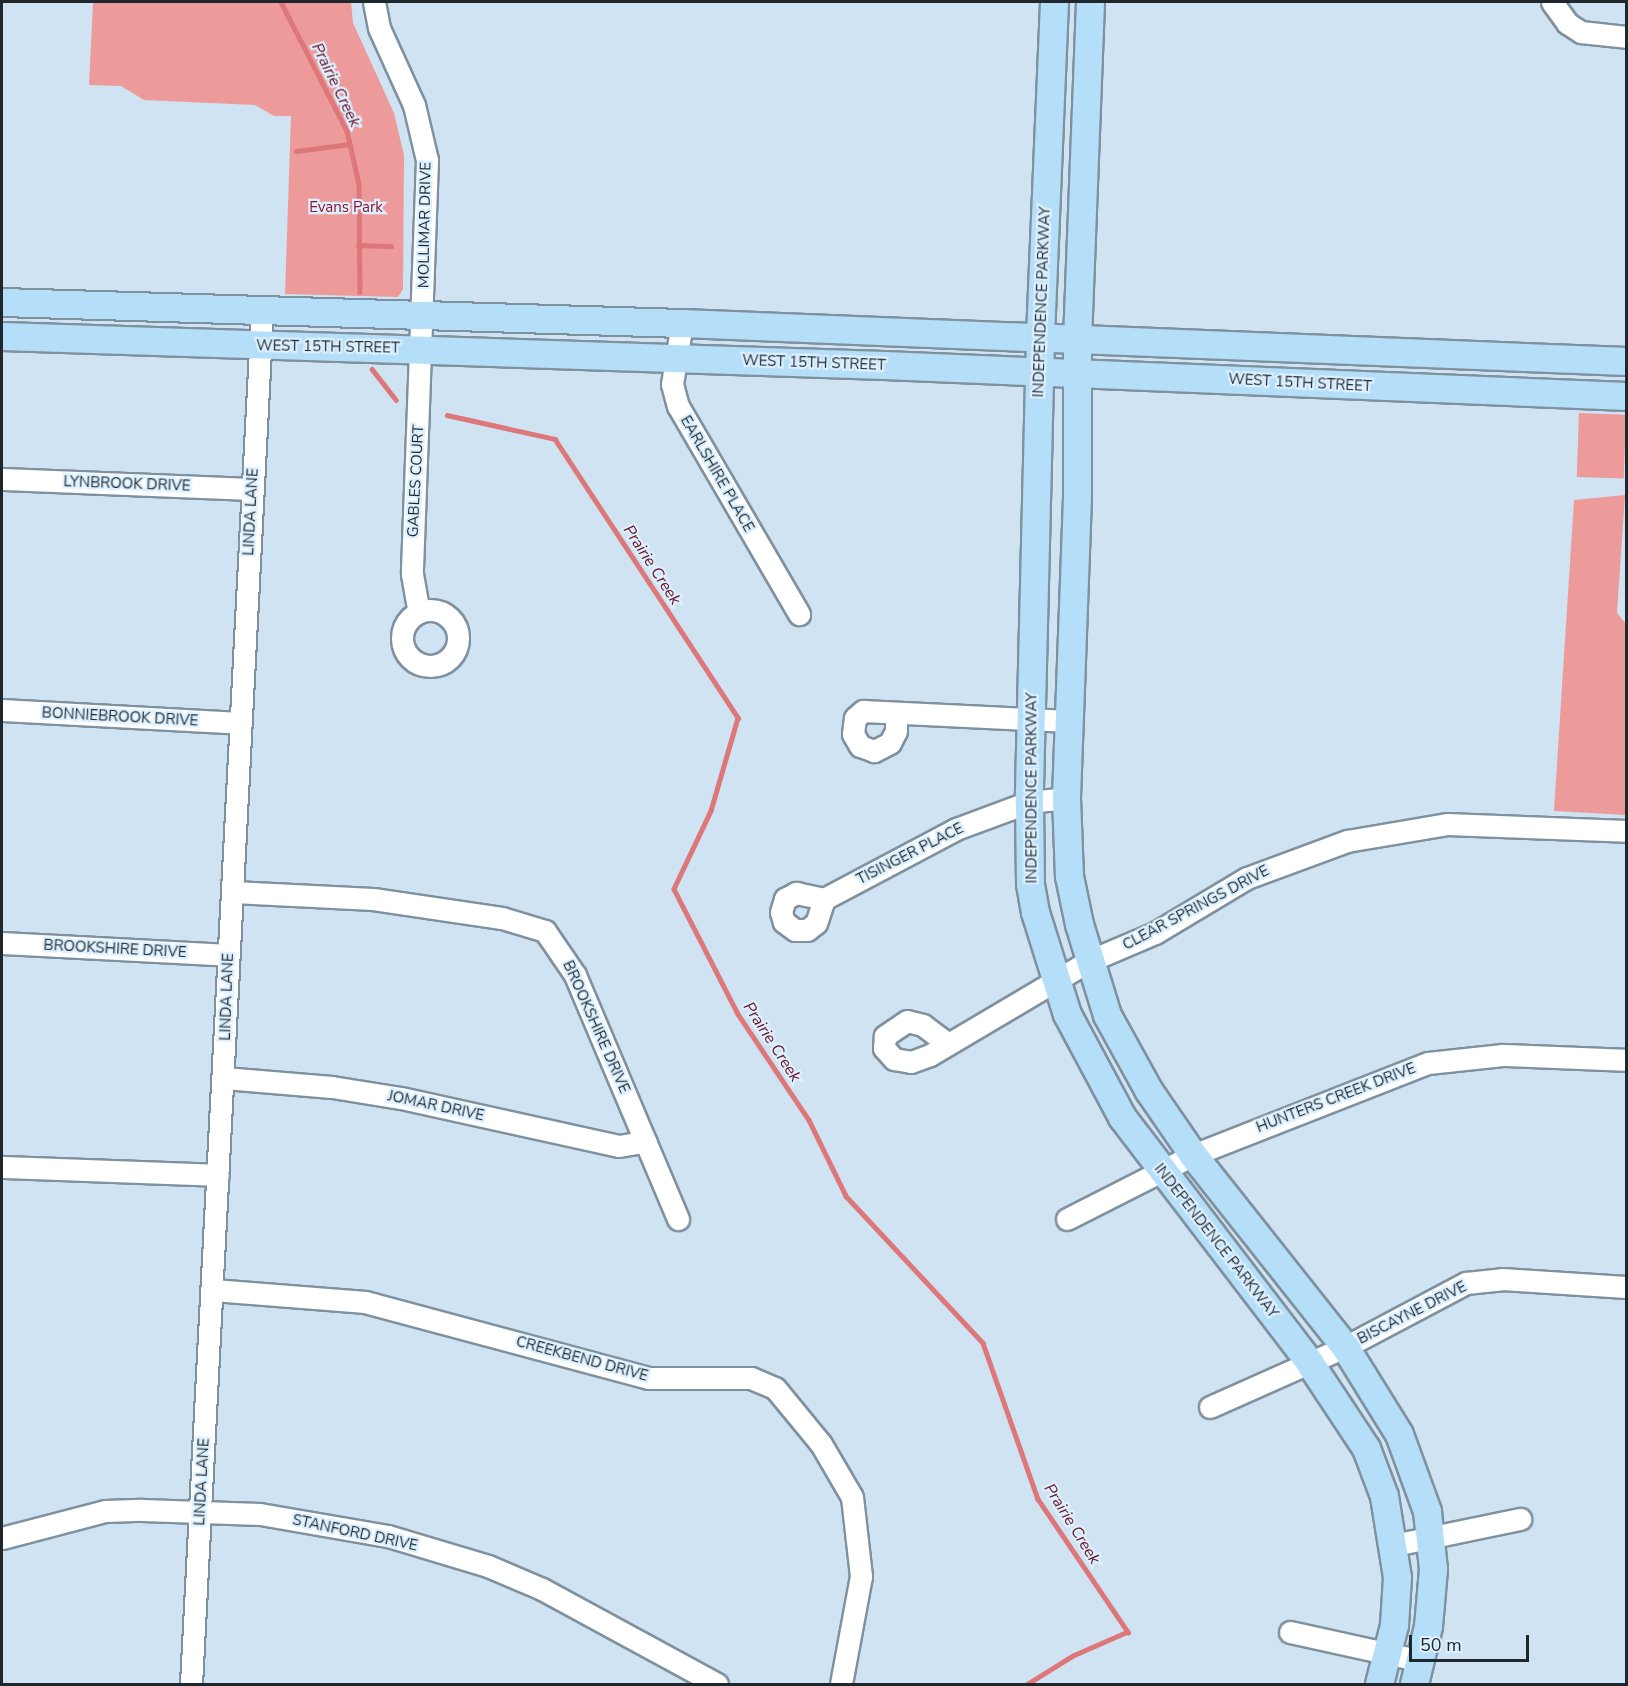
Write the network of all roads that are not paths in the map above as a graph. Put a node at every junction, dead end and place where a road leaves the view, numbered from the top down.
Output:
1 (374, 2) edge
2 (1054, 2) edge
3 (1090, 2) edge
4 (1552, 2) edge
5 (1626, 36) edge
6 (1048, 146) junction
7 (1085, 149) junction
8 (2, 302) edge
9 (262, 310) junction
10 (423, 314) junction
11 (682, 323) junction
12 (2, 336) edge
13 (1040, 338) junction
14 (1077, 341) junction
15 (260, 345) junction
16 (422, 349) junction
17 (674, 358) junction
18 (1626, 362) edge
19 (1039, 373) junction
20 (1077, 375) junction
21 (1626, 396) edge
22 (2, 479) edge
23 (253, 489) junction
24 (419, 612) dead end
25 (799, 614) dead end
26 (1034, 618) junction
27 (1073, 621) junction
28 (2, 710) edge
29 (896, 714) dead end
30 (1032, 718) junction
31 (1069, 721) junction
32 (239, 723) junction
33 (1066, 798) junction
34 (1029, 802) junction
35 (1626, 831) edge
36 (233, 892) junction
37 (824, 899) dead end
38 (2, 943) edge
39 (228, 955) junction
40 (1089, 961) junction
41 (1056, 980) junction
42 (948, 1044) dead end
43 (1626, 1060) edge
44 (224, 1078) junction
45 (646, 1141) junction
46 (1193, 1155) junction
47 (2, 1167) edge
48 (1161, 1171) junction
49 (218, 1175) junction
50 (678, 1219) dead end
51 (1067, 1219) dead end
52 (1626, 1287) edge
53 (214, 1290) junction
54 (1345, 1347) junction
55 (1309, 1362) junction
56 (1210, 1407) dead end
57 (200, 1512) junction
58 (1520, 1519) dead end
59 (2, 1538) edge
60 (1430, 1539) junction
61 (1394, 1545) junction
62 (1290, 1632) dead end
63 (1388, 1654) junction
64 (1418, 1673) edge
65 (191, 1684) edge
66 (717, 1684) edge
67 (841, 1684) edge
68 (1379, 1684) edge

1 - 10 street, MOLLIMAR DRIVE
2 - 6 main road, INDEPENDENCE PARKWAY
3 - 7 main road
4 - 5 street
6 - 7 main road
6 - 13 main road, INDEPENDENCE PARKWAY
7 - 14 main road
8 - 9 main road
9 - 10 main road
9 - 15 street, LINDA LANE
10 - 11 main road
10 - 16 street, MOLLIMAR DRIVE
11 - 13 main road
11 - 17 street, EARLSHIRE PLACE
12 - 15 main road, WEST 15TH STREET
13 - 14 main road
13 - 19 main road, INDEPENDENCE PARKWAY
14 - 18 main road
14 - 20 main road
15 - 16 main road, WEST 15TH STREET
15 - 23 street, LINDA LANE
16 - 17 main road, WEST 15TH STREET
16 - 24 street, GABLES COURT
17 - 19 main road, WEST 15TH STREET
17 - 25 street, EARLSHIRE PLACE
19 - 20 main road, WEST 15TH STREET
19 - 26 main road, INDEPENDENCE PARKWAY
20 - 21 main road, WEST 15TH STREET
20 - 27 main road
22 - 23 street, LYNBROOK DRIVE
23 - 32 street, LINDA LANE
26 - 27 main road
26 - 30 main road, INDEPENDENCE PARKWAY
27 - 31 main road
28 - 32 street, BONNIEBROOK DRIVE
29 - 30 street
30 - 31 street
30 - 34 main road, INDEPENDENCE PARKWAY
31 - 33 main road
32 - 36 street, LINDA LANE
33 - 34 street, TISINGER PLACE
33 - 40 main road
34 - 37 street, TISINGER PLACE
34 - 41 main road, INDEPENDENCE PARKWAY
35 - 40 street, CLEAR SPRINGS DRIVE
36 - 39 street, LINDA LANE
36 - 45 street, BROOKSHIRE DRIVE
38 - 39 street, BROOKSHIRE DRIVE
39 - 44 street, LINDA LANE
40 - 41 street, CLEAR SPRINGS DRIVE
40 - 46 main road
41 - 42 street, CLEAR SPRINGS DRIVE
41 - 48 main road, INDEPENDENCE PARKWAY
43 - 46 street, HUNTERS CREEK DRIVE
44 - 45 street, JOMAR DRIVE
44 - 49 street, LINDA LANE
45 - 50 street, BROOKSHIRE DRIVE
46 - 48 street, HUNTERS CREEK DRIVE
46 - 54 main road
47 - 49 street
48 - 51 street, HUNTERS CREEK DRIVE
48 - 55 main road, INDEPENDENCE PARKWAY
49 - 53 street, LINDA LANE
52 - 54 street, BISCAYNE DRIVE
53 - 57 street, LINDA LANE
53 - 67 street, CREEKBEND DRIVE
54 - 55 street, BISCAYNE DRIVE
54 - 60 main road
55 - 56 street, BISCAYNE DRIVE
55 - 61 main road, INDEPENDENCE PARKWAY
57 - 59 street, STANFORD DRIVE
57 - 65 street, LINDA LANE
57 - 66 street, STANFORD DRIVE
58 - 60 street
60 - 61 street
60 - 64 main road
61 - 63 main road, INDEPENDENCE PARKWAY
62 - 63 street
63 - 64 street
63 - 68 main road, INDEPENDENCE PARKWAY

